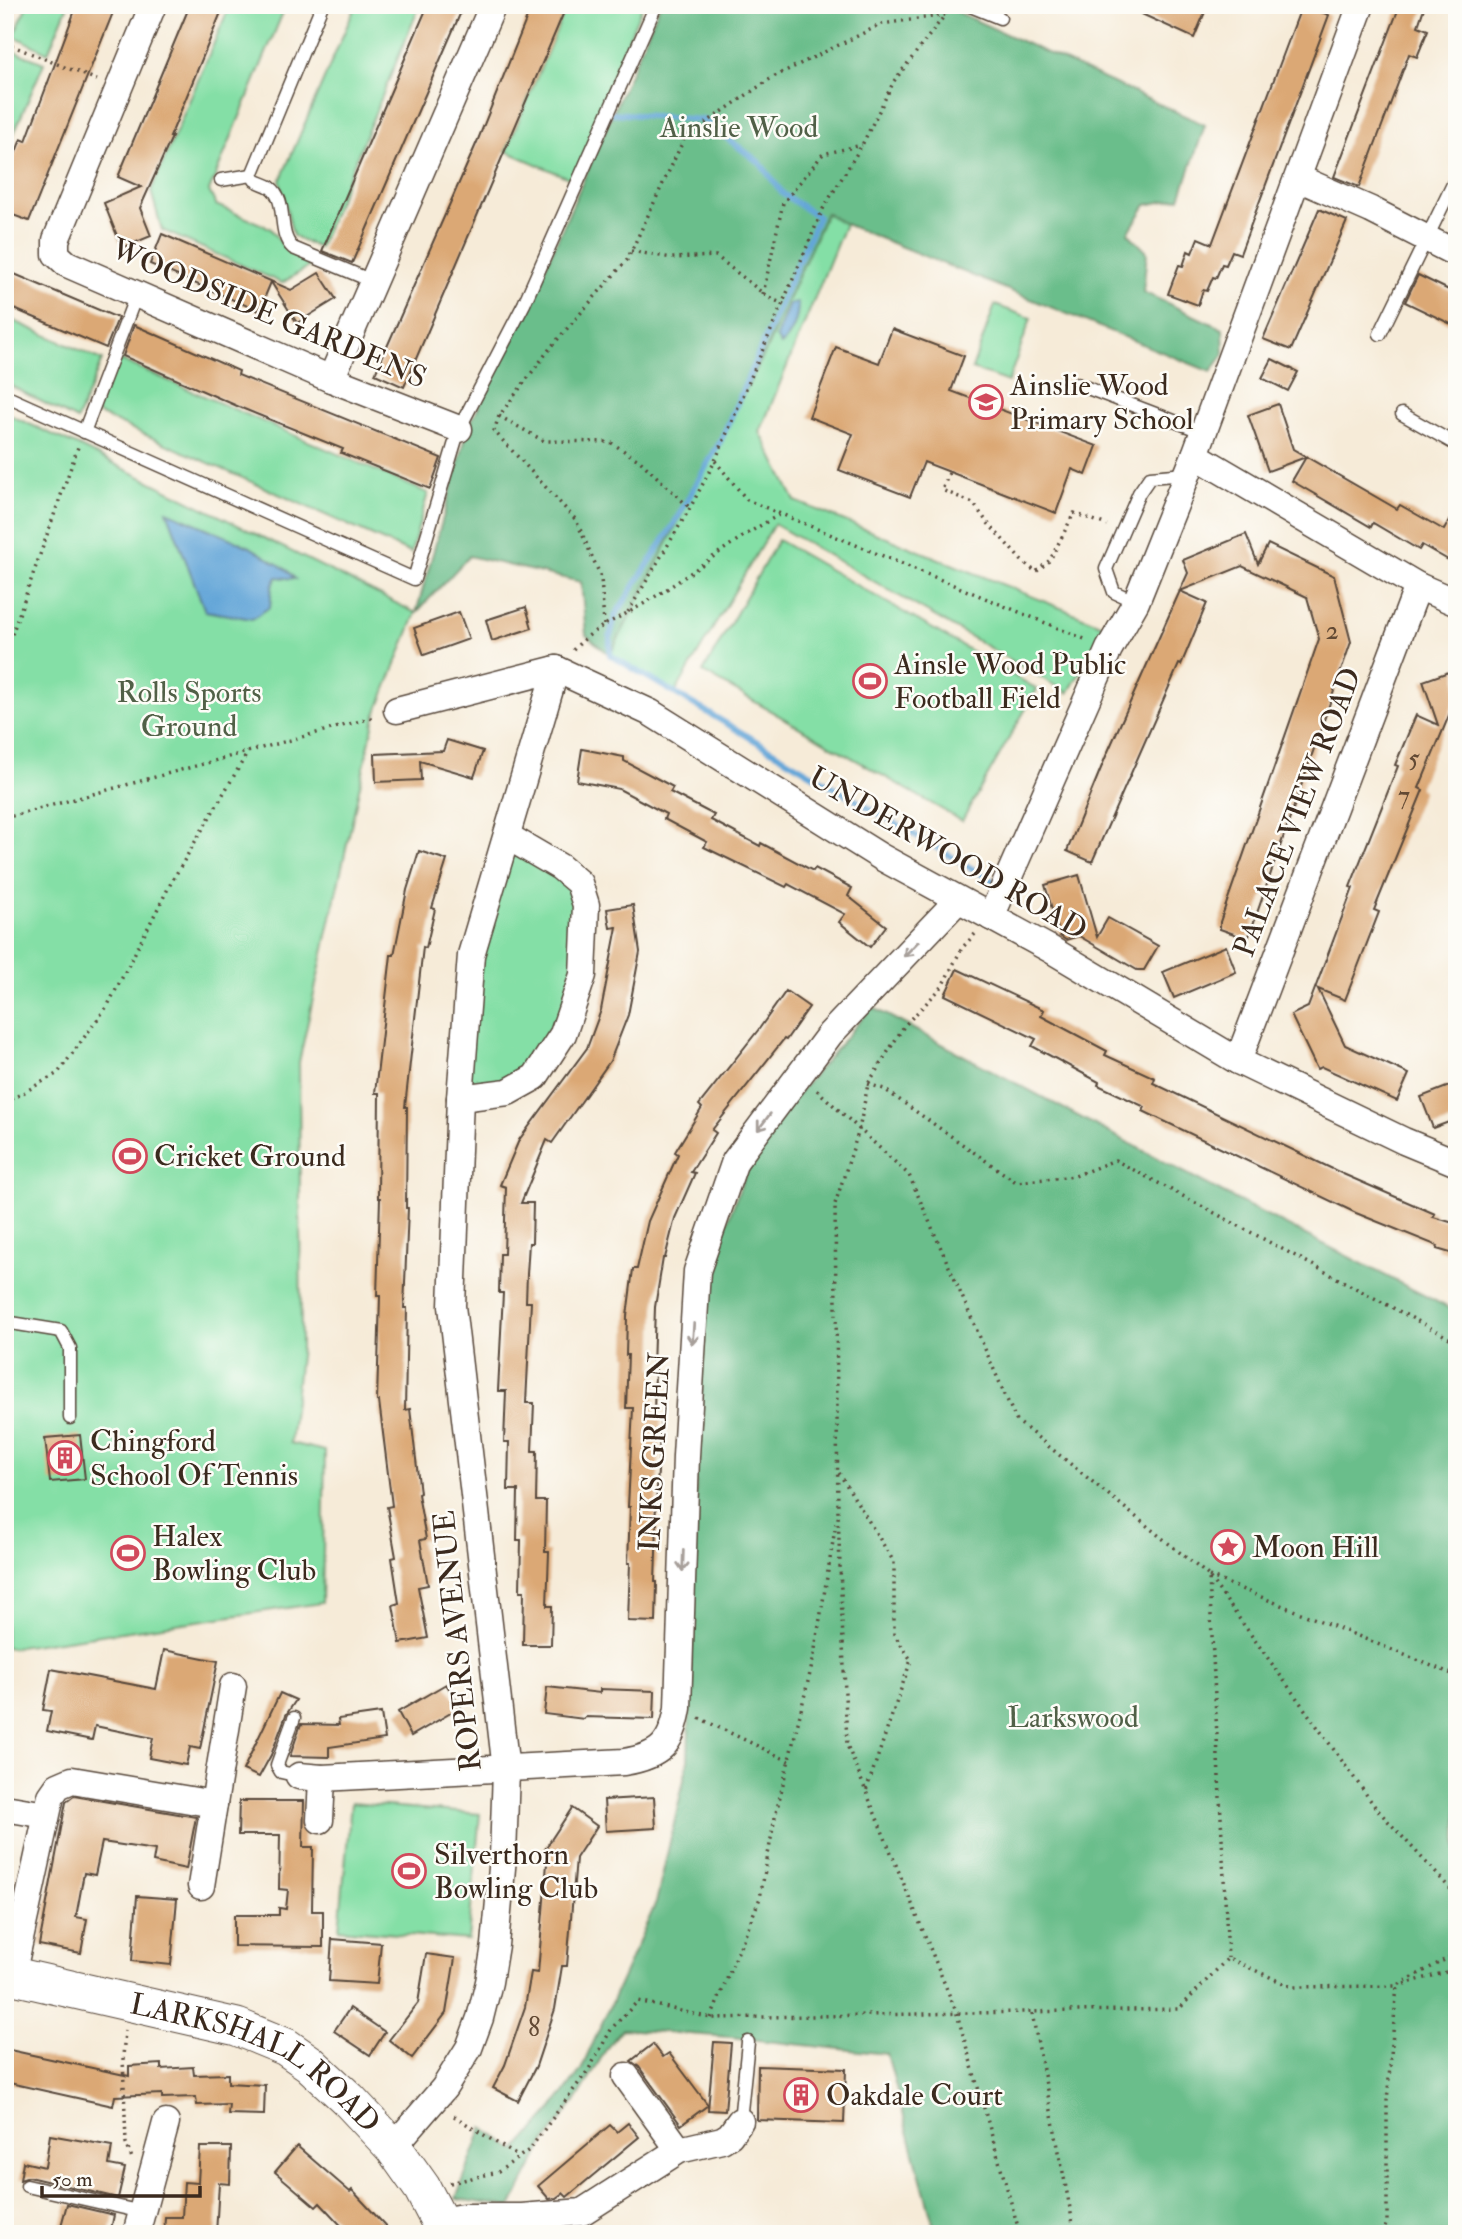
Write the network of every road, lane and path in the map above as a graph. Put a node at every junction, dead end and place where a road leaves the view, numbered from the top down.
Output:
1 (153, 5) edge
2 (322, 5) edge
3 (493, 5) edge
4 (656, 5) edge
5 (947, 5) edge
6 (968, 5) edge
7 (1361, 5) edge
8 (945, 16) junction
9 (1000, 18) dead end
10 (5, 43) edge
11 (119, 89) junction
12 (862, 145) junction
13 (252, 175) junction
14 (1457, 176) edge
15 (1298, 178) junction
16 (221, 180) dead end
17 (1427, 239) junction
18 (631, 251) junction
19 (1457, 254) edge
20 (372, 281) junction
21 (137, 293) junction
22 (763, 294) junction
23 (783, 304) junction
24 (1380, 334) dead end
25 (331, 379) junction
26 (1077, 384) dead end
27 (5, 396) edge
28 (1402, 414) dead end
29 (499, 416) junction
30 (459, 429) junction
31 (84, 432) junction
32 (1457, 445) edge
33 (76, 451) dead end
34 (1195, 454) junction
35 (715, 461) junction
36 (949, 472) dead end
37 (690, 508) junction
38 (781, 514) junction
39 (1123, 530) junction
40 (1418, 586) junction
41 (1136, 602) junction
42 (1457, 603) edge
43 (628, 612) junction
44 (604, 625) junction
45 (1109, 649) junction
46 (5, 654) edge
47 (556, 669) junction
48 (386, 713) joint
49 (248, 752) junction
50 (5, 818) edge
51 (507, 836) junction
52 (958, 900) junction
53 (991, 918) junction
54 (1238, 1061) junction
55 (800, 1074) junction
56 (868, 1084) junction
57 (460, 1098) junction
58 (5, 1103) edge
59 (859, 1130) junction
60 (1457, 1163) edge
61 (5, 1322) edge
62 (1457, 1342) edge
63 (69, 1418) dead end
64 (838, 1472) junction
65 (838, 1514) junction
66 (1209, 1576) junction
67 (1457, 1675) edge
68 (233, 1685) dead end
69 (678, 1708) junction
70 (294, 1718) dead end
71 (789, 1762) junction
72 (506, 1770) junction
73 (311, 1777) junction
74 (866, 1791) junction
75 (214, 1804) junction
76 (5, 1808) edge
77 (46, 1815) junction
78 (320, 1820) dead end
79 (201, 1886) dead end
80 (1457, 1896) edge
81 (1457, 1950) edge
82 (1228, 1958) junction
83 (1457, 1969) edge
84 (9, 1975) edge
85 (1395, 1986) junction
86 (1032, 2013) junction
87 (957, 2014) junction
88 (711, 2018) junction
89 (125, 2023) dead end
90 (748, 2042) dead end
91 (626, 2076) dead end
92 (454, 2116) dead end
93 (740, 2120) joint
94 (166, 2123) dead end
95 (393, 2147) junction
96 (679, 2150) junction
97 (519, 2157) junction
98 (152, 2173) junction
99 (448, 2184) dead end
100 (27, 2186) dead end
101 (139, 2223) edge
102 (443, 2227) edge
103 (1020, 2234) edge
104 (1075, 2234) edge
105 (1384, 2234) edge

1 - 11 street
2 - 13 lane
3 - 20 street
4 - 30 lane
5 - 8 path
6 - 9 lane
7 - 15 street
8 - 12 path
8 - 18 path
10 - 11 path
11 - 21 street, WOODSIDE GARDENS
12 - 22 path
12 - 23 path
13 - 16 lane
13 - 20 lane
14 - 17 lane
15 - 17 street
15 - 34 street
17 - 19 street
17 - 24 lane
18 - 22 path
18 - 29 path
20 - 25 street
21 - 25 street, WOODSIDE GARDENS
21 - 31 lane
22 - 23 path
23 - 35 path
25 - 30 street, WOODSIDE GARDENS
26 - 34 lane
27 - 31 lane
28 - 32 lane
29 - 37 path
29 - 44 path
30 - 31 lane
33 - 46 path
34 - 39 lane
34 - 40 street
34 - 41 street
35 - 37 path
35 - 38 path
36 - 39 path
37 - 43 path
38 - 43 path
38 - 45 path
39 - 41 lane
40 - 42 street
40 - 54 street, PALACE VIEW ROAD
41 - 45 street
43 - 44 path
44 - 47 path
45 - 53 street
47 - 48 street
47 - 51 street, ROPERS AVENUE
47 - 52 street, UNDERWOOD ROAD
48 - 49 path
49 - 50 path
49 - 58 path
51 - 57 street, ROPERS AVENUE
51 - 57 street
52 - 53 street, UNDERWOOD ROAD
52 -> 55 street, INKS GREEN
53 - 54 street, UNDERWOOD ROAD
53 - 56 path
54 - 60 street, UNDERWOOD ROAD
55 - 59 path
55 -> 69 street, INKS GREEN
56 - 59 path
56 - 62 path
57 - 72 street, ROPERS AVENUE
59 - 64 path
59 - 66 path
61 - 63 lane
64 - 65 path
64 - 74 path
65 - 71 path
65 - 74 path
66 - 67 path
66 - 80 path
66 - 82 path
68 - 75 street
69 - 71 path
69 - 72 street, INKS GREEN
70 - 73 lane
71 - 88 path
72 - 73 street, INKS GREEN
72 - 95 street, ROPERS AVENUE
73 - 78 street
74 - 87 path
75 - 77 street
75 - 79 street
76 - 77 street
77 - 84 street
81 - 85 path
82 - 85 path
82 - 86 path
83 - 85 path
84 - 95 main road, LARKSHALL ROAD
85 - 105 path
86 - 87 path
86 - 104 path
87 - 88 path
87 - 103 path
88 - 97 path
89 - 98 path
90 - 93 lane
91 - 96 street
92 - 97 path
93 - 96 street
94 - 98 street
95 - 102 main road, LARKSHALL ROAD
96 - 102 street
97 - 99 path
98 - 101 street
100 - 101 lane

